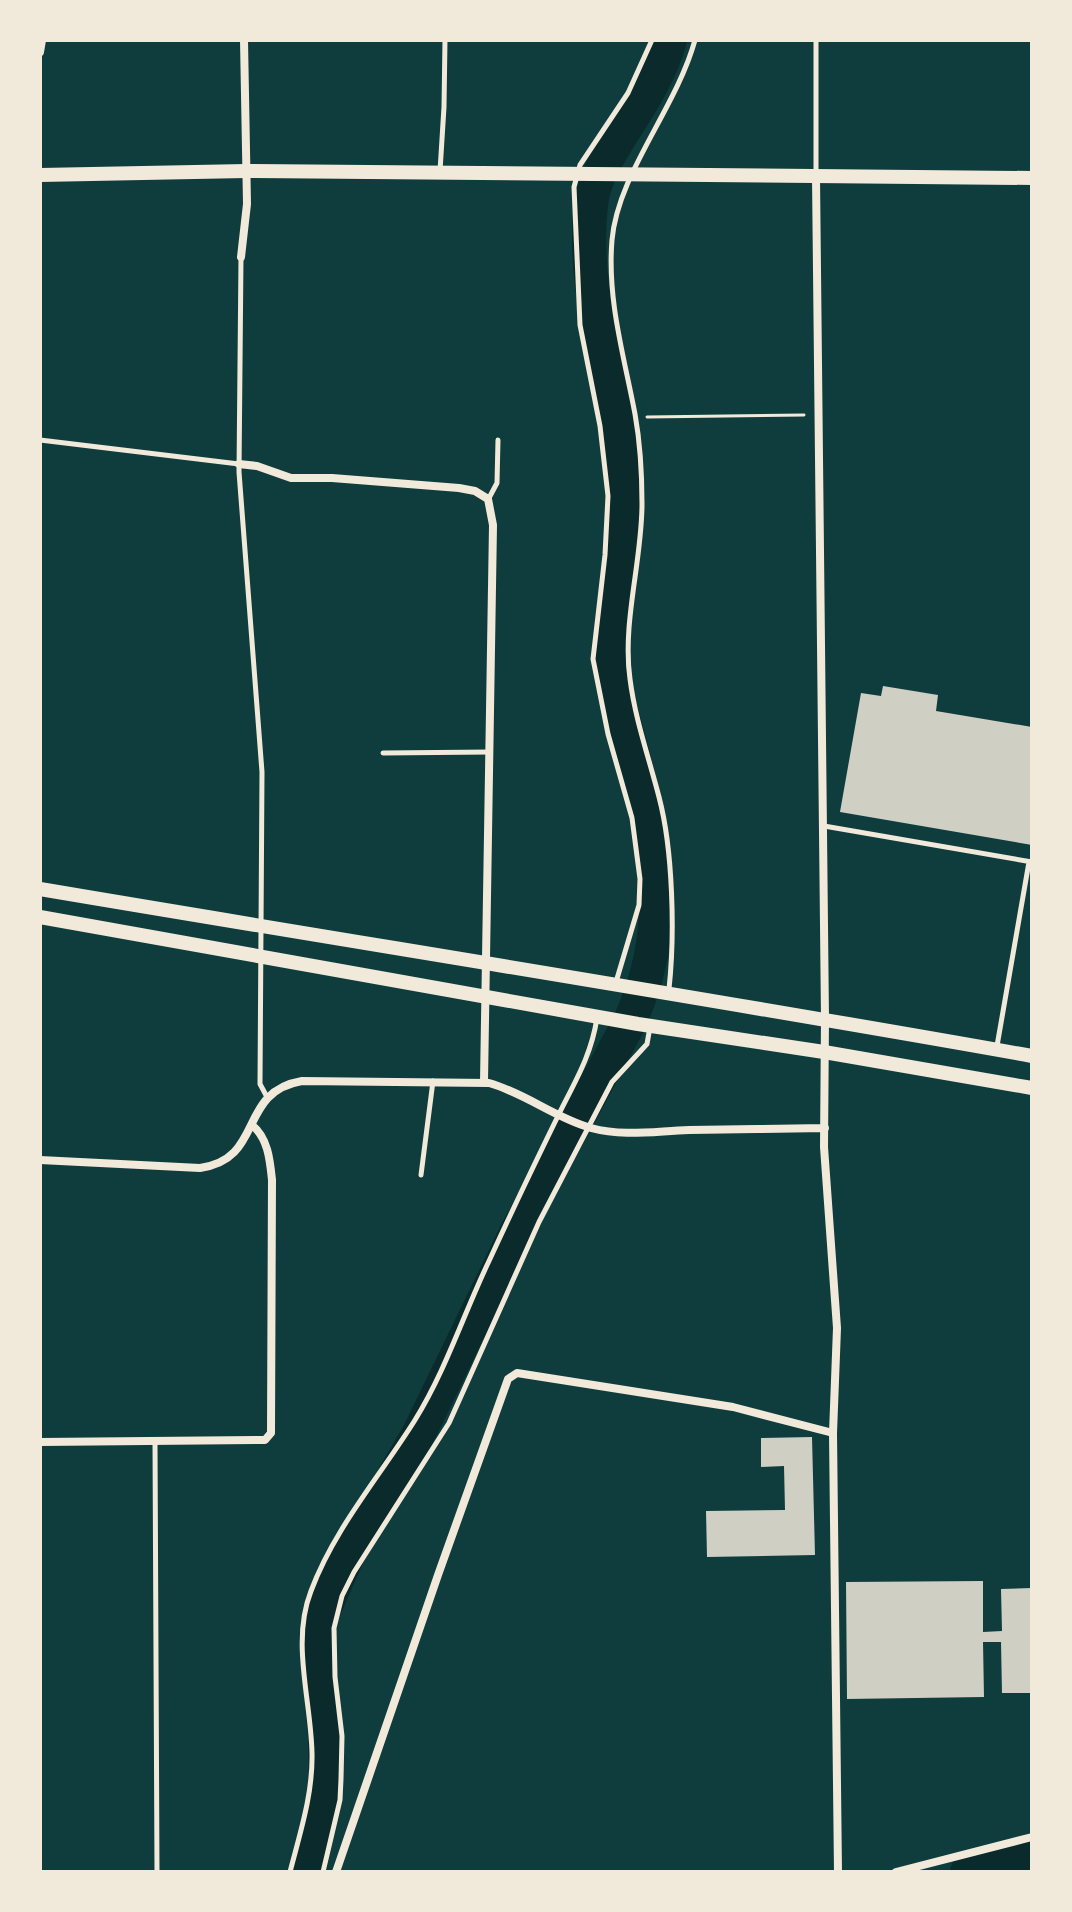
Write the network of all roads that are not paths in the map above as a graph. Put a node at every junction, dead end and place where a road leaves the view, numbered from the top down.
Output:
1 (42, 40) edge
2 (244, 40) edge
3 (445, 40) edge
4 (652, 40) edge
5 (695, 40) edge
6 (816, 40) edge
7 (40, 52) edge
8 (246, 171) junction
9 (440, 174) junction
10 (580, 174) junction
11 (40, 175) edge
12 (630, 175) junction
13 (816, 177) junction
14 (1032, 178) edge
15 (241, 257) joint
16 (40, 440) edge
17 (498, 440) dead end
18 (239, 464) junction
19 (488, 499) junction
20 (490, 752) junction
21 (383, 753) dead end
22 (824, 826) junction
23 (1030, 862) edge
24 (40, 889) edge
25 (40, 917) edge
26 (260, 926) junction
27 (260, 956) junction
28 (487, 965) junction
29 (617, 987) junction
30 (668, 995) junction
31 (487, 997) junction
32 (601, 1018) junction
33 (825, 1019) junction
34 (644, 1025) junction
35 (997, 1049) junction
36 (824, 1052) junction
37 (1032, 1056) edge
38 (433, 1081) junction
39 (484, 1082) junction
40 (1032, 1088) edge
41 (267, 1097) junction
42 (561, 1115) junction
43 (252, 1125) junction
44 (588, 1127) junction
45 (825, 1128) junction
46 (40, 1160) edge
47 (421, 1175) dead end
48 (833, 1433) junction
49 (40, 1442) edge
50 (155, 1442) junction
51 (1032, 1837) edge
52 (157, 1872) edge
53 (290, 1872) edge
54 (323, 1872) edge
55 (336, 1872) edge
56 (838, 1872) edge
57 (896, 1872) edge

1 - 7 street
2 - 8 street
3 - 9 lane
4 - 10 lane
5 - 12 lane
6 - 13 lane
8 - 9 street
8 - 11 street
8 - 15 street
9 - 10 street
10 - 12 street
10 - 29 lane
12 - 13 street
12 - 30 lane
13 - 14 street
13 - 22 street
15 - 18 lane
16 - 18 lane
17 - 19 lane
18 - 19 street
18 - 26 lane
19 - 20 street
20 - 21 lane
20 - 28 street
22 - 23 lane
22 - 33 street
23 - 35 lane
24 - 26 street
25 - 27 street
26 - 27 lane
26 - 28 street
27 - 31 street
27 - 41 lane
28 - 29 street
28 - 31 street
29 - 30 street
30 - 33 street
31 - 32 street
31 - 39 street
32 - 34 street
32 - 42 lane
33 - 35 street
33 - 36 street
34 - 36 street
34 - 44 lane
35 - 37 street
36 - 40 street
36 - 45 street
38 - 39 street
38 - 41 street
38 - 47 lane
39 - 42 street
41 - 43 street
42 - 44 street
42 - 53 lane
43 - 46 street
43 - 50 street
44 - 45 street
44 - 54 lane
45 - 48 street
48 - 55 street
48 - 56 street
49 - 50 street
50 - 52 lane
51 - 57 street

